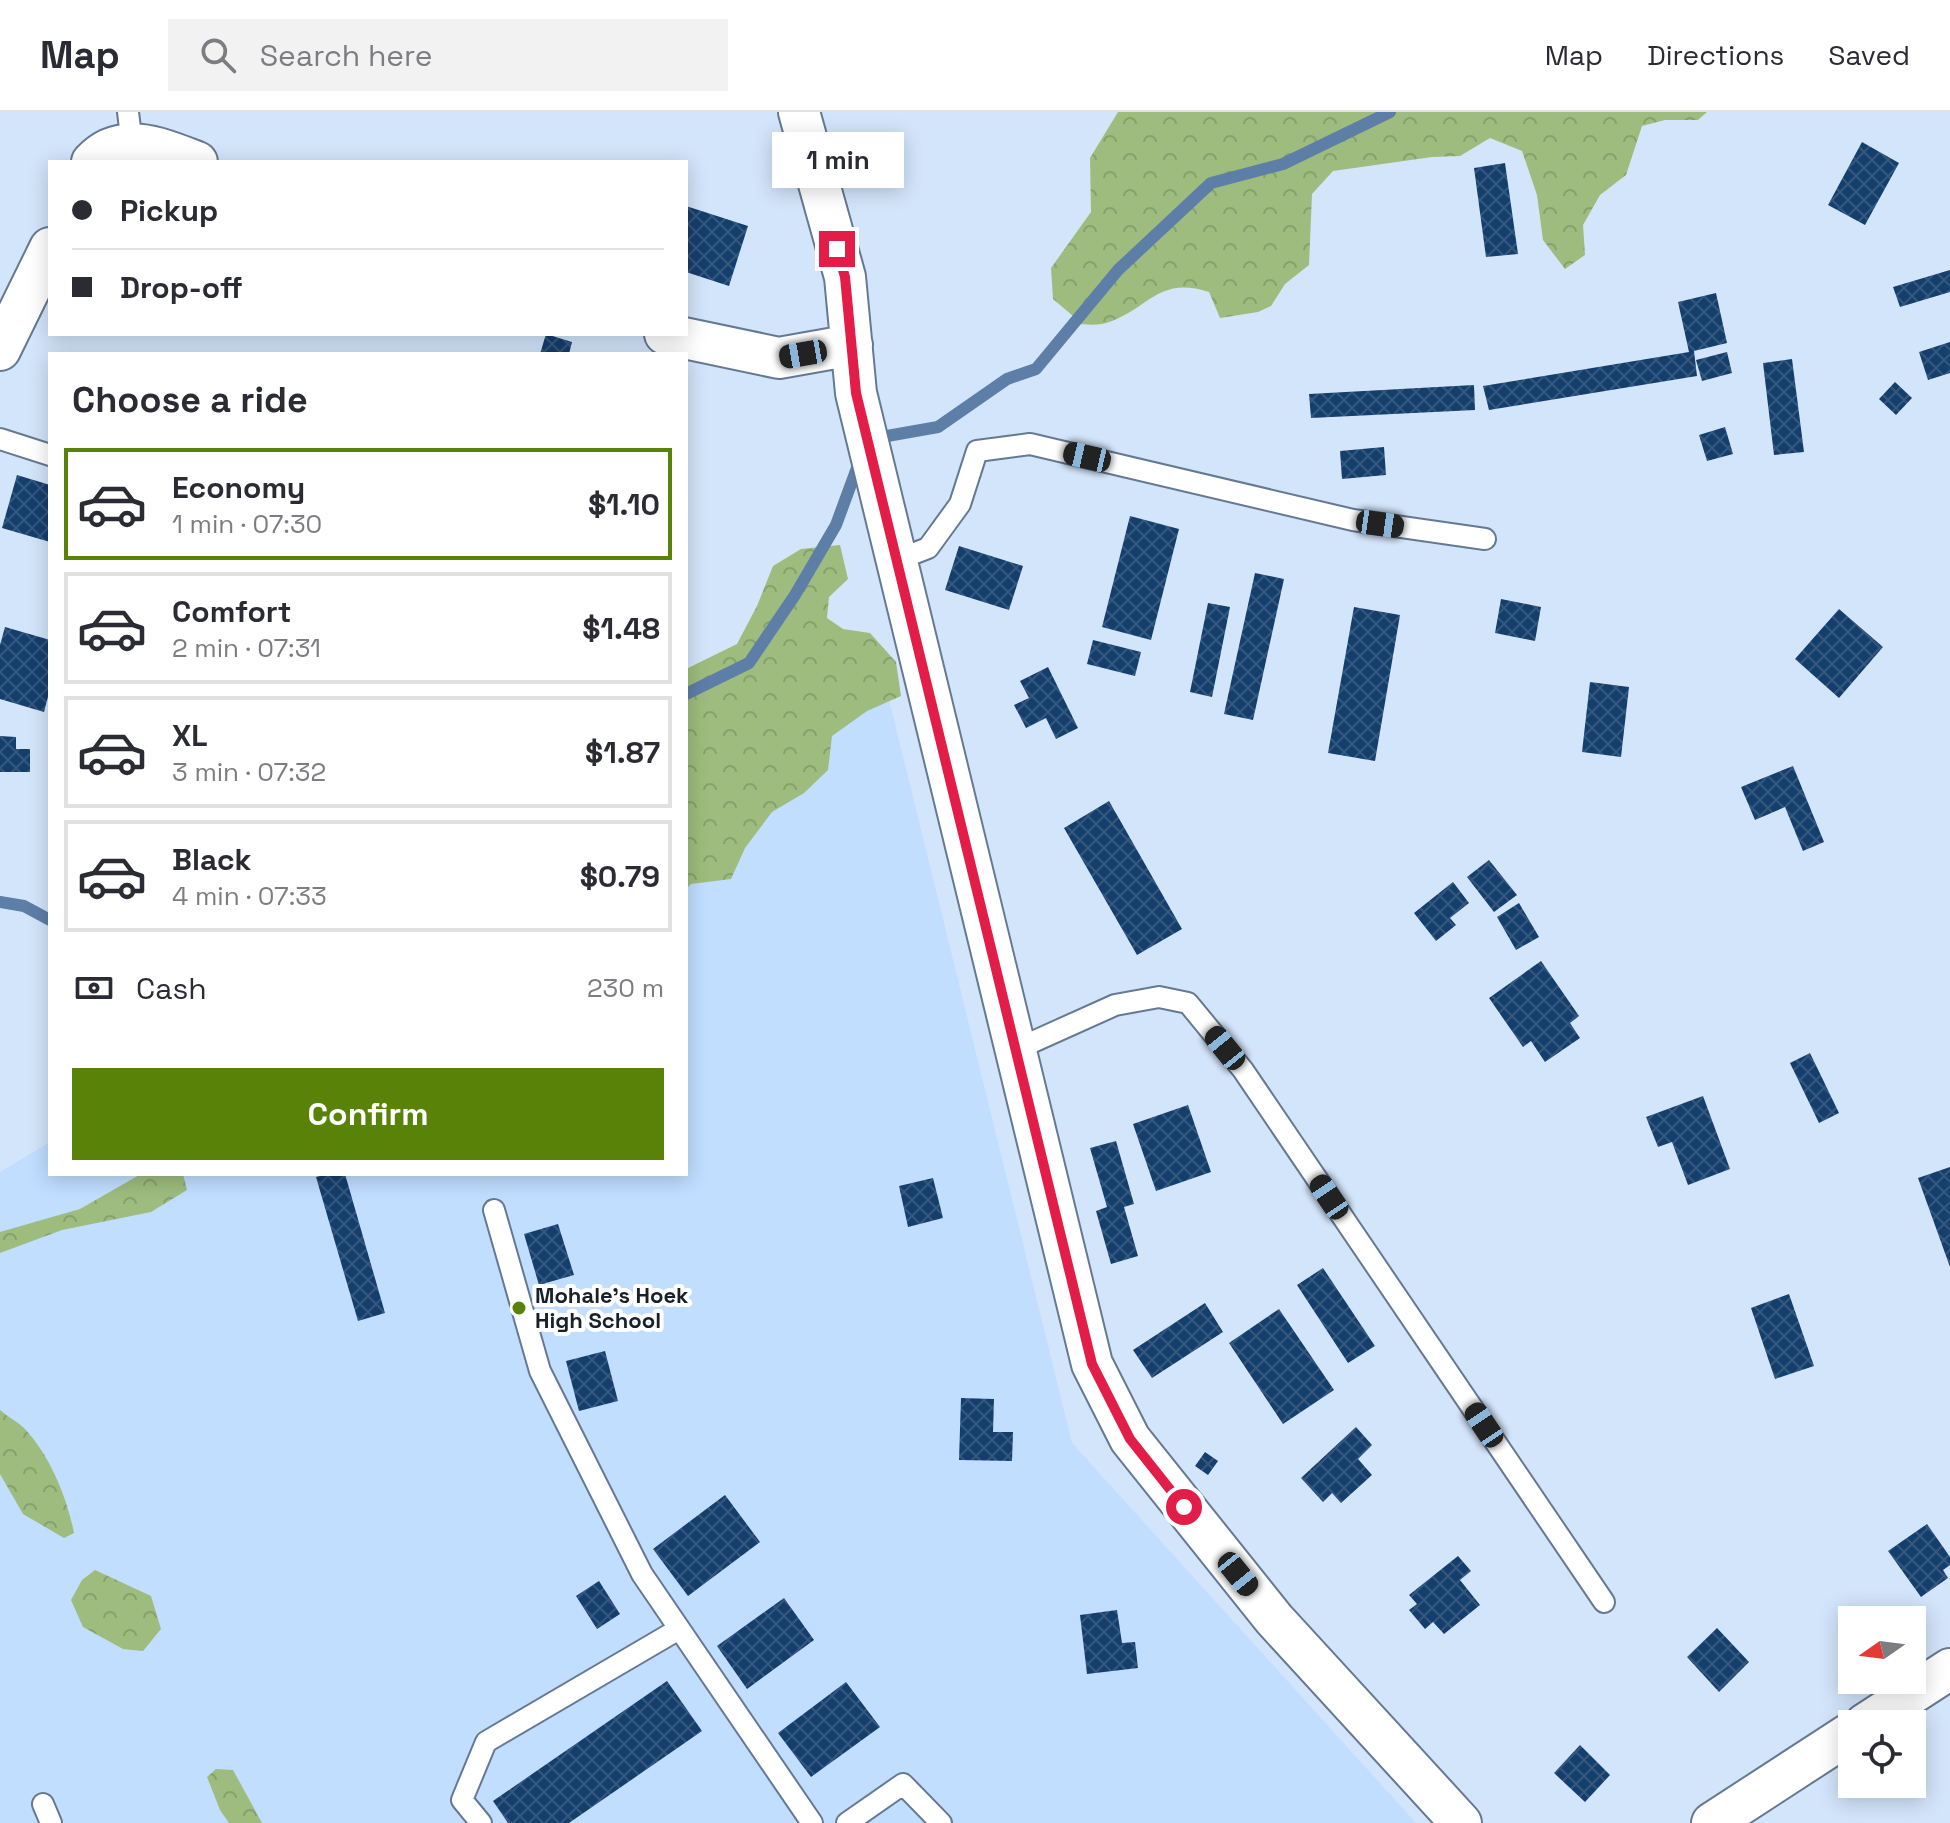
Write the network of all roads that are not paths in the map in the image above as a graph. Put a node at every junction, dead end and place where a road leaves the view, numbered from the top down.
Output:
1 (799, 112) edge
2 (130, 129) edge
3 (95, 160) edge
4 (192, 160) edge
5 (48, 252) edge
6 (674, 336) edge
7 (852, 345) junction
8 (0, 350) edge
9 (0, 439) edge
10 (48, 454) edge
11 (1485, 539) dead end
12 (897, 560) junction
13 (1015, 1050) junction
14 (494, 1210) dead end
15 (1604, 1602) dead end
16 (679, 1629) junction
17 (1950, 1669) edge
18 (1887, 1710) edge
19 (1838, 1741) edge
20 (481, 1823) edge
21 (812, 1823) edge
22 (847, 1823) edge
23 (941, 1823) edge
24 (1461, 1823) edge
25 (1712, 1823) edge

1 - 7 street
2 - 3 street
2 - 4 street
5 - 8 street
6 - 7 street
7 - 12 street
9 - 10 lane
11 - 12 lane
12 - 13 street
13 - 15 lane
13 - 24 street
14 - 16 lane
16 - 20 lane
16 - 21 lane
17 - 18 street
19 - 25 street
22 - 23 lane

